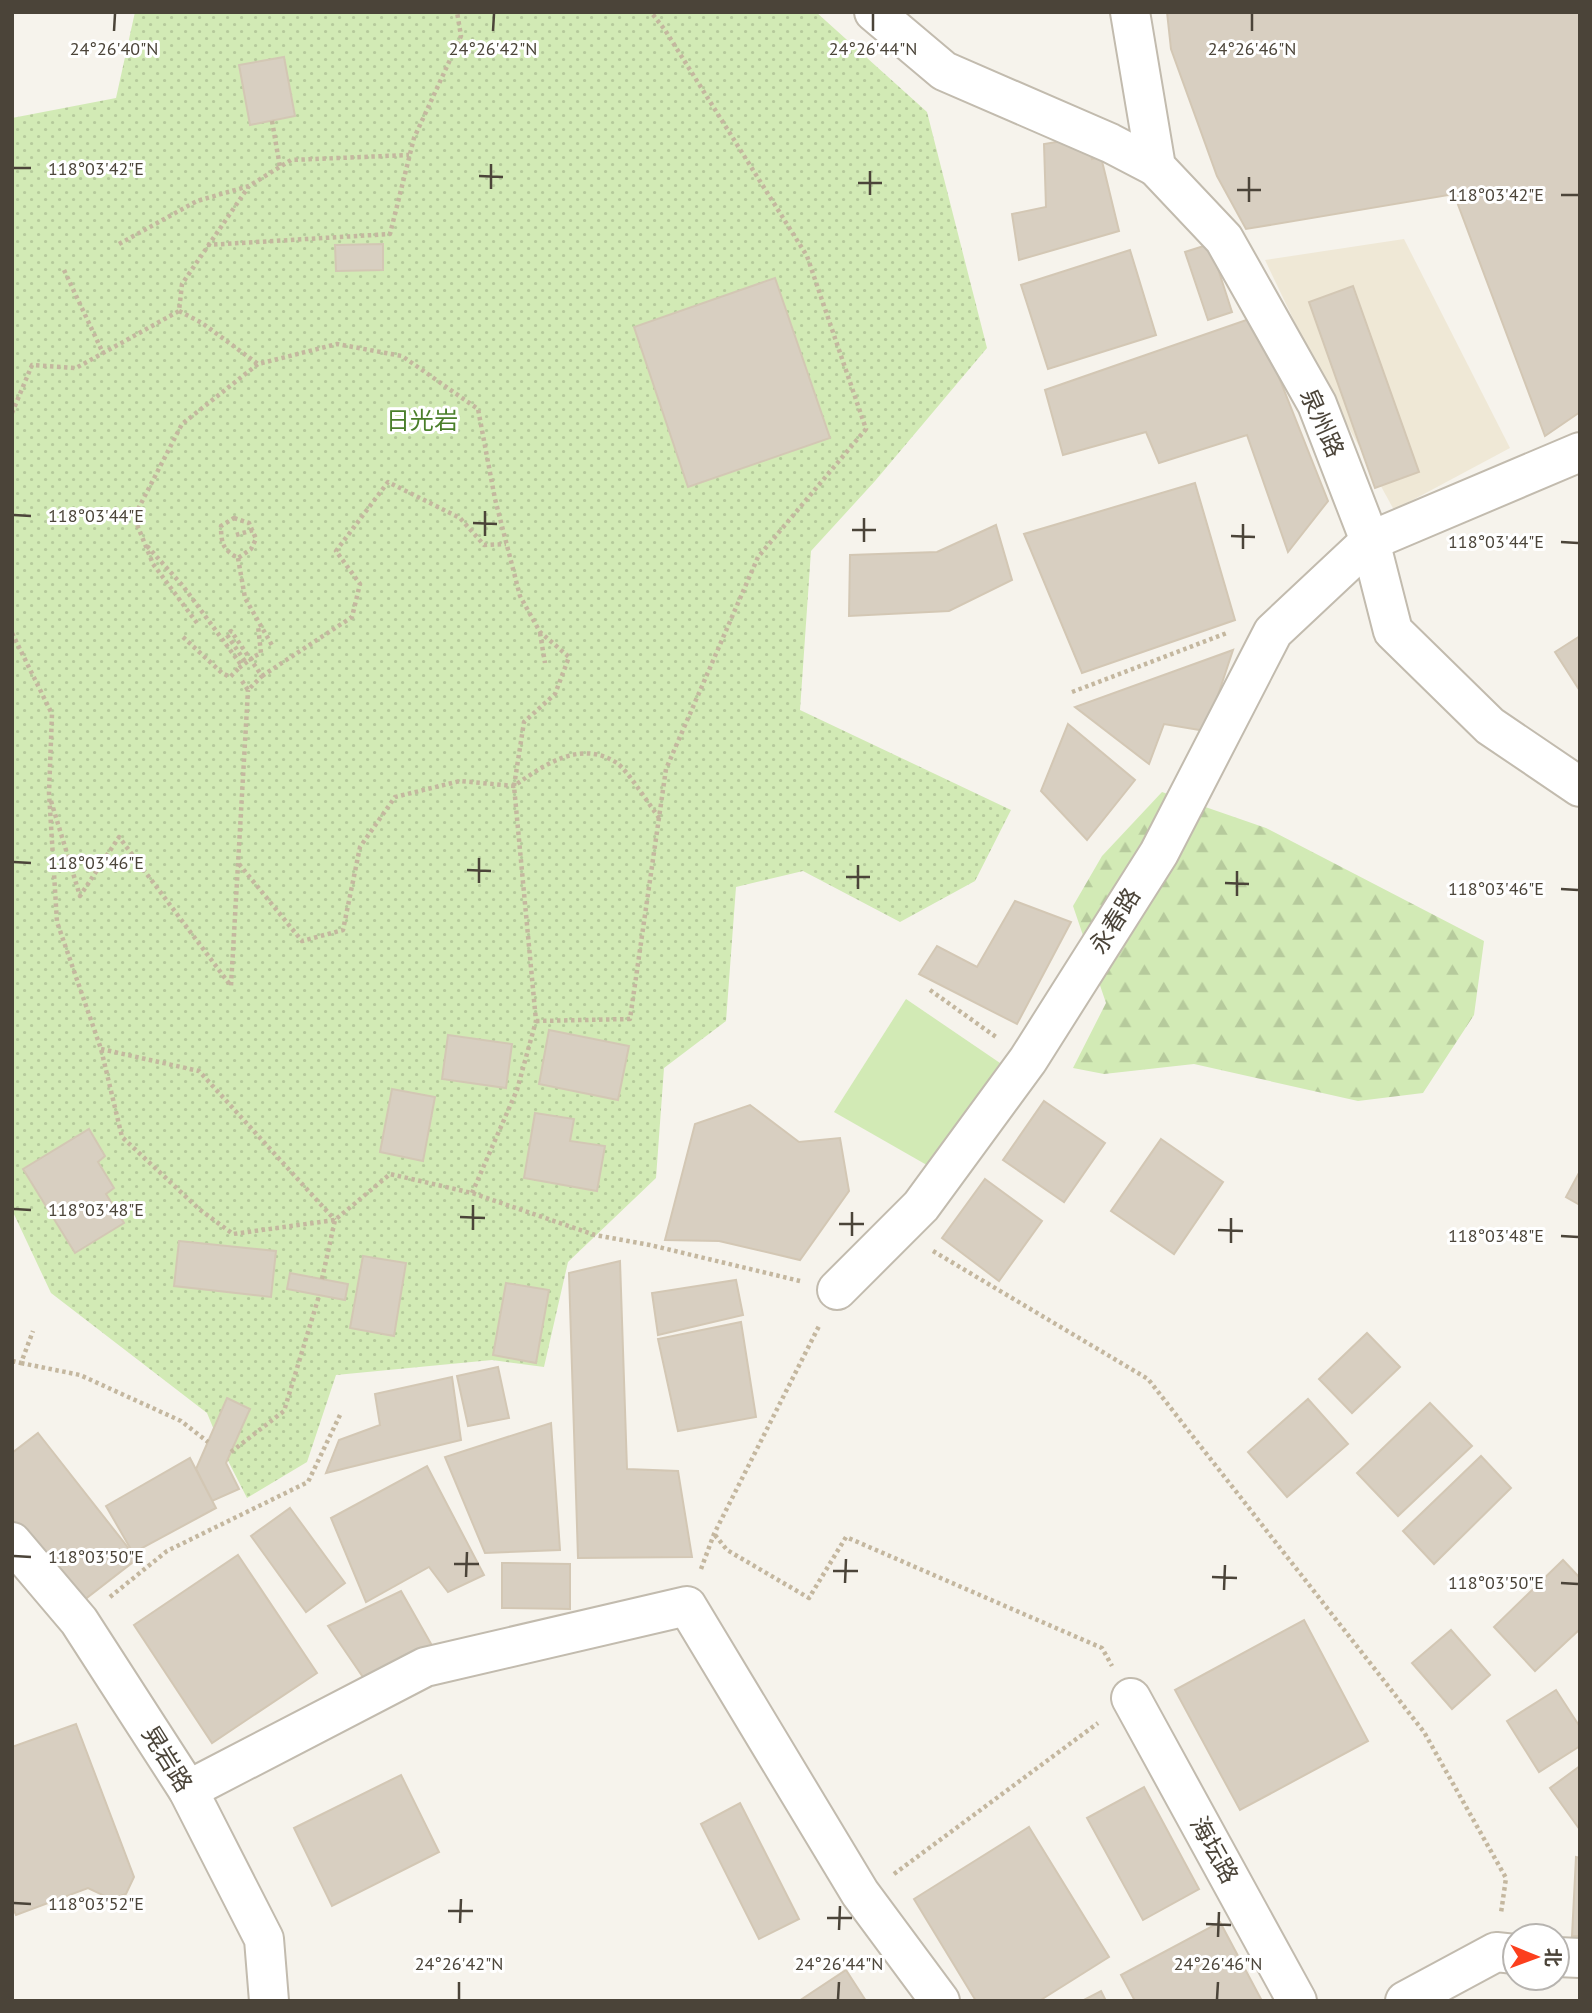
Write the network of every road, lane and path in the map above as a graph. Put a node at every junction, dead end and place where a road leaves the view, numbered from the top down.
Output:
1 (457, 12) edge
2 (651, 12) edge
3 (874, 12) edge
4 (1130, 12) edge
5 (272, 121) dead end
6 (409, 155) junction
7 (279, 167) junction
8 (1156, 167) junction
9 (249, 186) junction
10 (118, 244) dead end
11 (207, 245) junction
12 (64, 271) dead end
13 (179, 311) junction
14 (103, 353) junction
15 (258, 364) junction
16 (12, 413) edge
17 (1580, 452) edge
18 (253, 530) junction
19 (236, 535) dead end
20 (1370, 541) junction
21 (144, 542) junction
22 (506, 544) junction
23 (238, 558) junction
24 (258, 621) junction
25 (197, 623) dead end
26 (540, 632) junction
27 (1273, 632) junction
28 (12, 633) edge
29 (183, 637) dead end
30 (272, 647) dead end
31 (545, 663) dead end
32 (243, 666) junction
33 (262, 676) junction
34 (242, 681) dead end
35 (248, 690) junction
36 (1072, 692) dead end
37 (514, 786) junction
38 (1580, 787) edge
39 (49, 793) junction
40 (660, 819) junction
41 (238, 863) junction
42 (930, 990) dead end
43 (536, 1021) junction
44 (101, 1049) junction
45 (1028, 1060) junction
46 (472, 1193) junction
47 (335, 1220) junction
48 (898, 1230) junction
49 (322, 1279) dead end
50 (837, 1290) junction
51 (319, 1296) dead end
52 (33, 1331) dead end
53 (12, 1360) edge
54 (21, 1363) junction
55 (340, 1415) dead end
56 (208, 1442) dead end
57 (231, 1452) dead end
58 (714, 1534) junction
59 (12, 1542) edge
60 (687, 1606) junction
61 (79, 1621) junction
62 (1131, 1698) junction
63 (188, 1790) junction
64 (886, 1881) dead end
65 (1505, 1922) edge
66 (1501, 1955) edge
67 (269, 2001) edge
68 (940, 2001) edge
69 (1297, 2001) edge
70 (1405, 2001) edge

1 - 6 path
2 - 40 path
3 - 8 street
4 - 8 street
5 - 7 path
6 - 7 path
6 - 11 path
7 - 9 path
8 - 20 street, 泉州路
9 - 10 path
9 - 11 path
11 - 13 path
12 - 14 path
13 - 14 path
13 - 15 path
14 - 16 path
15 - 21 path
15 - 22 path
17 - 20 street
18 - 19 path
18 - 23 path
18 - 23 path
20 - 27 street, 永春路
20 - 38 street, 泉州路
21 - 25 path
21 - 32 path
22 - 26 path
22 - 33 path
23 - 24 path
24 - 30 path
24 - 32 path, bridge
26 - 31 path
26 - 37 path
27 - 36 path
27 - 45 street, 永春路
28 - 39 path
29 - 32 path
32 - 33 path
33 - 35 path
34 - 35 path
35 - 41 path
37 - 40 path
37 - 41 path
37 - 43 path
39 - 41 path
39 - 44 path
40 - 43 path
42 - 45 path
43 - 46 path
44 - 47 path
44 - 47 path
45 - 48 street, 永春路
46 - 47 path
46 - 50 path
47 - 49 path
48 - 50 street, 永春路
48 - 65 path
50 - 58 path
51 - 57 path
52 - 54 path
53 - 54 path
54 - 56 path
55 - 61 path
58 - 60 path
58 - 62 path
59 - 61 street, 晃岩路
60 - 63 street
60 - 68 street
61 - 63 street, 晃岩路
62 - 64 path
62 - 69 street, 海坛路
63 - 67 street, 晃岩路
66 - 70 street

